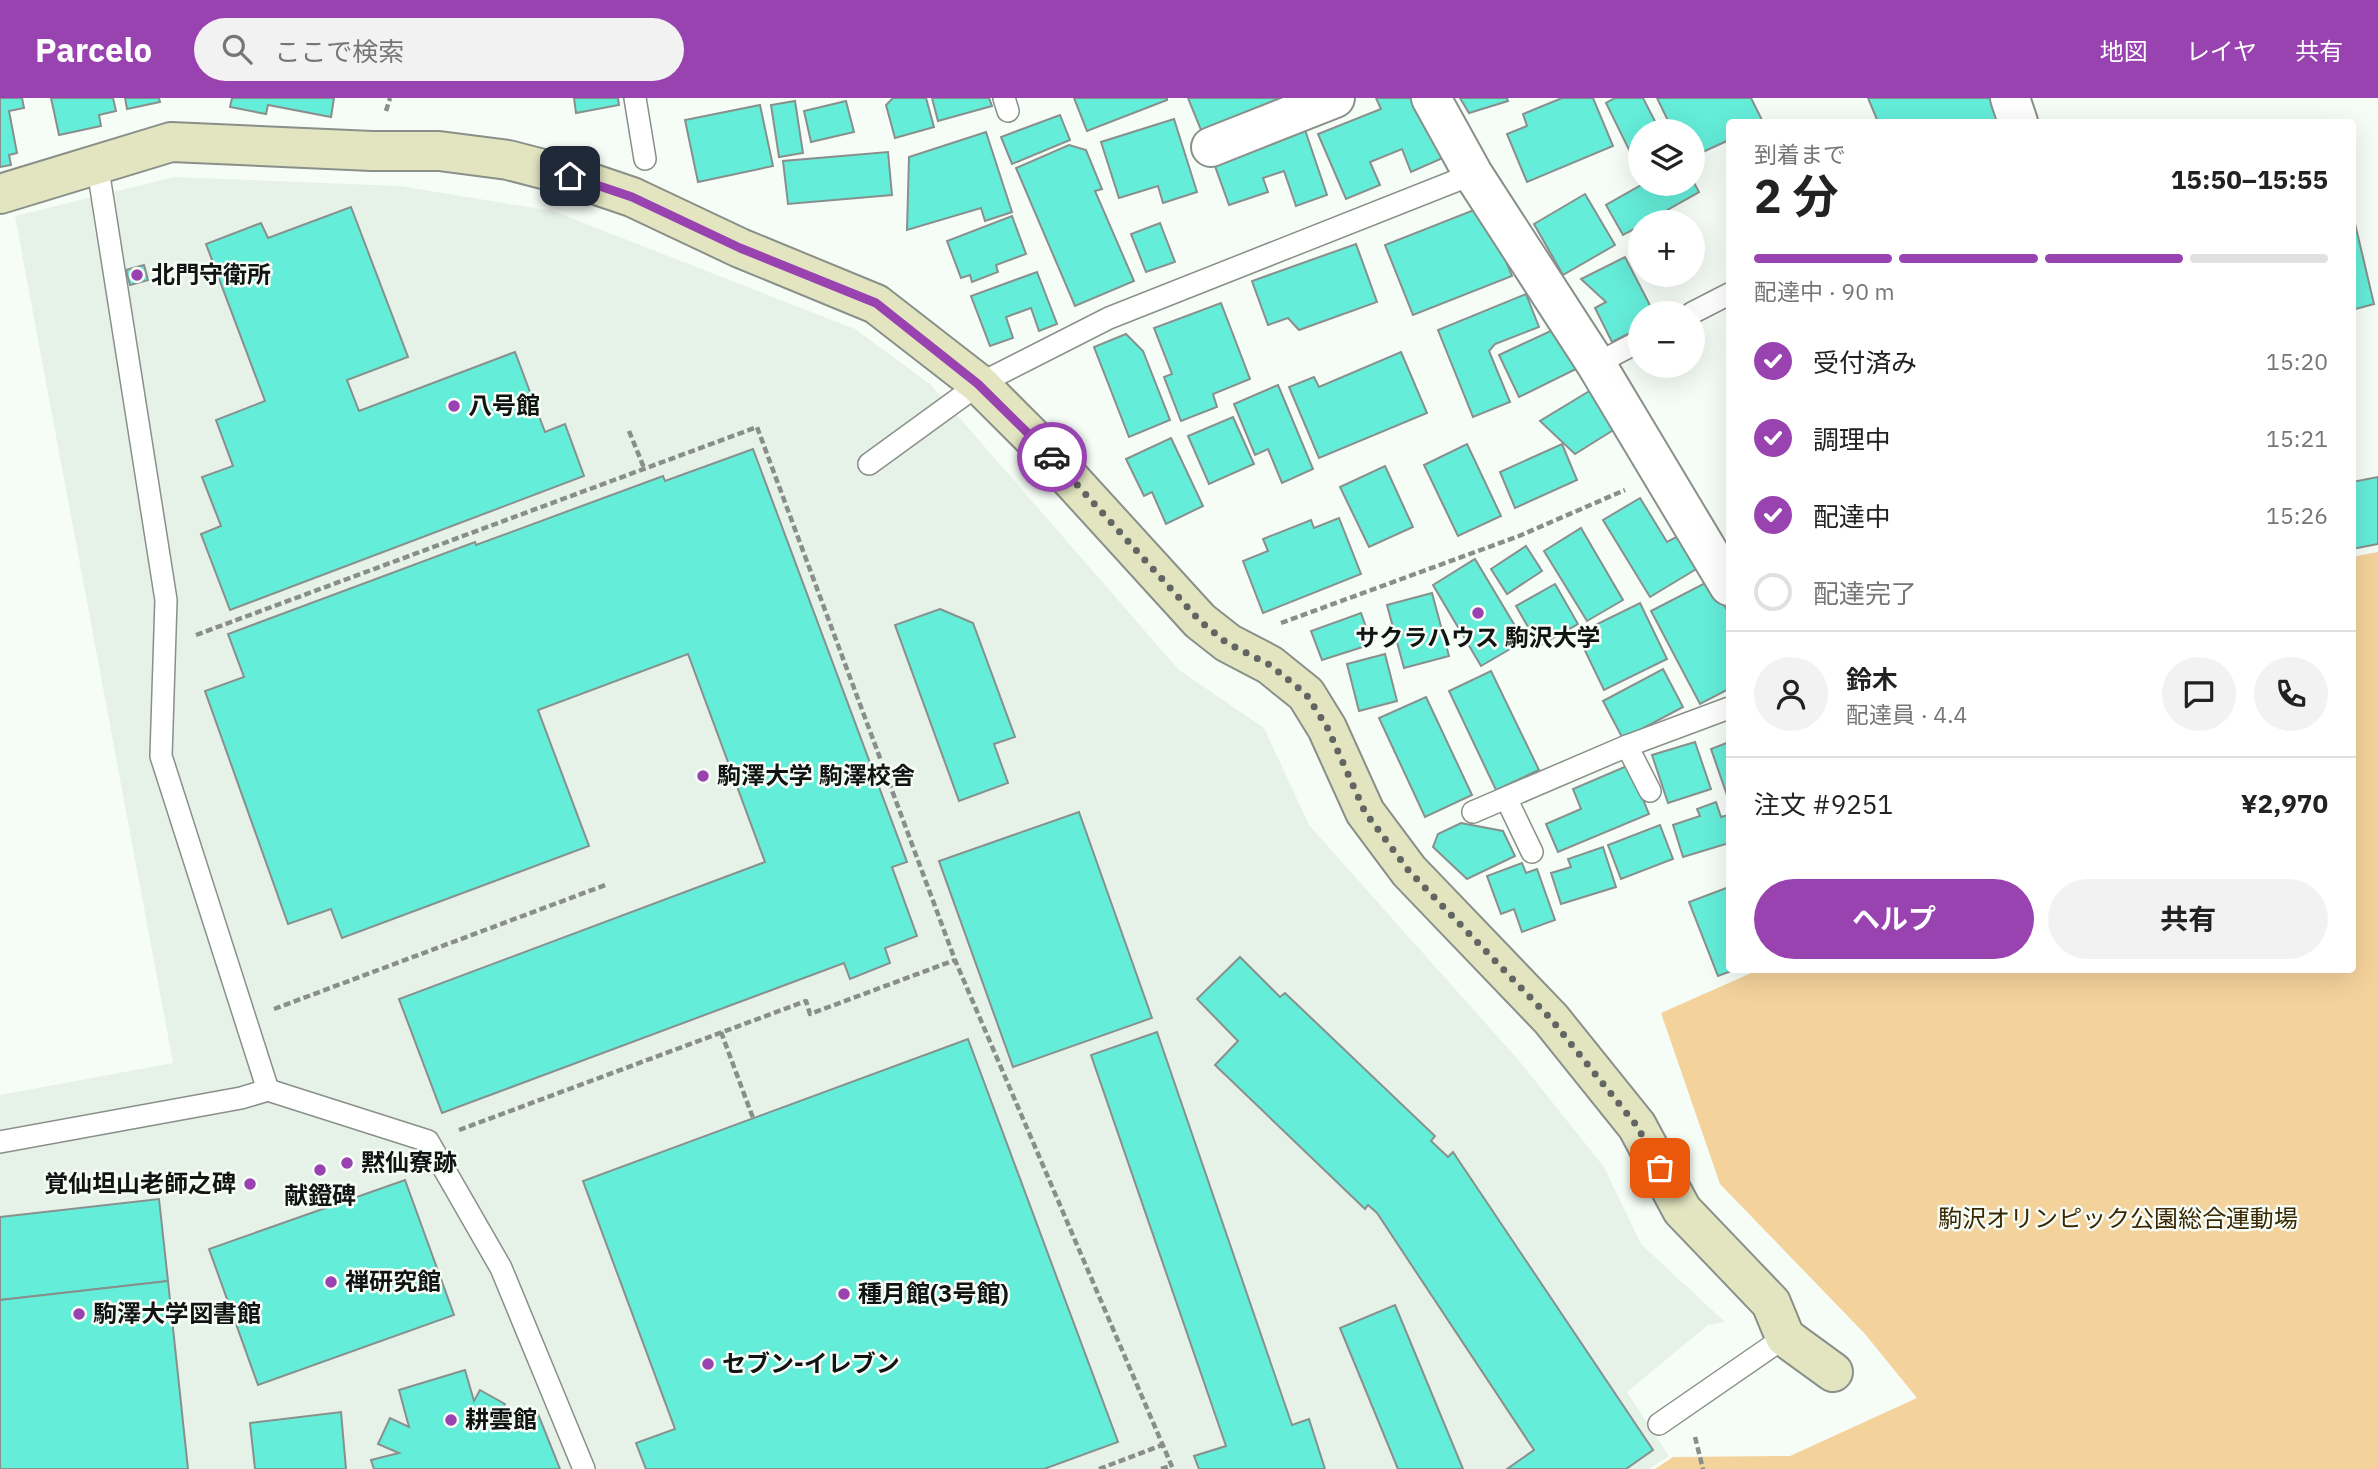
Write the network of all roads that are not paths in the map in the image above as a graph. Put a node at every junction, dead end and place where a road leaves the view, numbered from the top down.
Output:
1 (635, 98) edge
2 (1335, 98) edge
3 (1431, 98) edge
4 (2010, 98) edge
5 (2017, 119) edge
6 (1211, 147) dead end
7 (645, 159) dead end
8 (97, 163) junction
9 (1473, 174) junction
10 (0, 194) edge
11 (1726, 296) edge
12 (1705, 306) edge
13 (1628, 347) edge
14 (1596, 364) junction
15 (978, 384) junction
16 (869, 464) dead end
17 (1726, 581) edge
18 (1726, 709) edge
19 (1628, 746) junction
20 (1650, 791) dead end
21 (1506, 798) junction
22 (1473, 812) dead end
23 (1532, 852) dead end
24 (268, 1090) junction
25 (0, 1142) edge
26 (1785, 1337) junction
27 (1833, 1372) dead end
28 (1659, 1424) dead end
29 (584, 1469) edge

1 - 7 lane
2 - 6 street
3 - 9 street
4 - 5 street
8 - 10 street
8 - 15 street
8 - 24 lane
9 - 14 street
9 - 15 lane
11 - 12 lane
13 - 14 lane
14 - 17 street
15 - 16 lane
15 - 26 street
18 - 19 lane
19 - 20 lane
19 - 21 lane
21 - 22 lane
21 - 23 lane
24 - 25 lane
24 - 29 lane
26 - 27 street
26 - 28 lane

